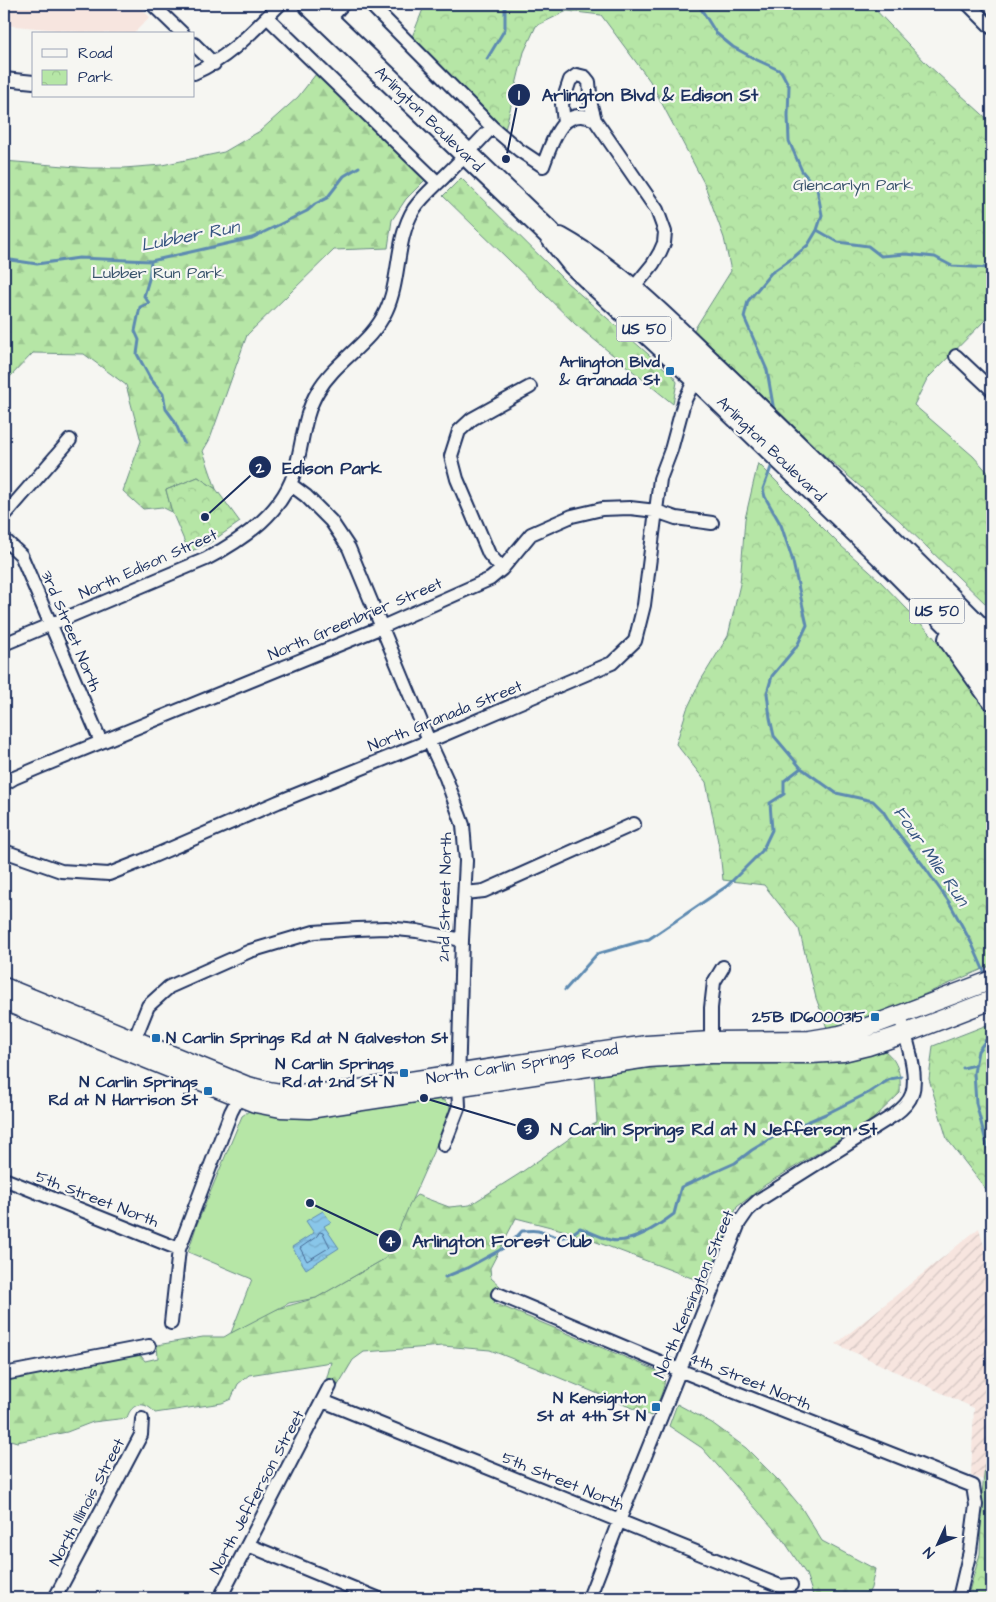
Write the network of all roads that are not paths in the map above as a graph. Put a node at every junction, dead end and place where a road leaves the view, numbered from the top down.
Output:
1 (152, 4) edge
2 (280, 4) edge
3 (343, 4) edge
4 (370, 4) edge
5 (968, 4) edge
6 (322, 10) edge
7 (267, 17) junction
8 (992, 28) edge
9 (181, 32) edge
10 (195, 45) edge
11 (214, 64) junction
12 (195, 73) edge
13 (4, 79) edge
14 (32, 82) edge
15 (595, 120) junction
16 (564, 123) junction
17 (492, 127) junction
18 (466, 154) junction
19 (438, 183) junction
20 (549, 233) junction
21 (631, 291) junction
22 (956, 356) dead end
23 (696, 377) junction
24 (530, 386) dead end
25 (992, 390) edge
26 (70, 440) dead end
27 (290, 484) junction
28 (656, 511) junction
29 (4, 516) edge
30 (712, 523) dead end
31 (4, 539) edge
32 (888, 549) junction
33 (502, 569) junction
34 (51, 624) junction
35 (992, 624) edge
36 (382, 627) junction
37 (992, 641) edge
38 (4, 644) edge
39 (992, 667) edge
40 (992, 698) edge
41 (429, 741) junction
42 (101, 742) junction
43 (4, 784) edge
44 (634, 824) dead end
45 (4, 851) edge
46 (465, 893) junction
47 (462, 940) junction
48 (724, 967) dead end
49 (992, 980) edge
50 (4, 987) edge
51 (4, 1001) edge
52 (987, 1002) edge
53 (900, 1016) junction
54 (904, 1034) junction
55 (132, 1046) junction
56 (711, 1048) junction
57 (458, 1080) junction
58 (242, 1091) junction
59 (444, 1145) dead end
60 (4, 1179) edge
61 (179, 1249) junction
62 (498, 1294) dead end
63 (171, 1323) dead end
64 (149, 1346) dead end
65 (679, 1370) junction
66 (4, 1374) edge
67 (330, 1386) dead end
68 (323, 1401) junction
69 (142, 1419) dead end
70 (619, 1520) junction
71 (248, 1545) junction
72 (791, 1585) dead end
73 (55, 1598) edge
74 (220, 1598) edge
75 (377, 1598) edge
76 (589, 1598) edge
77 (959, 1598) edge

1 - 9 street
2 - 7 street
3 - 6 street
4 - 17 street
5 - 8 street
6 - 18 highway, Arlington Boulevard / US 50
7 - 11 street
7 - 19 street
10 - 11 street
11 - 12 street
13 - 14 street
15 - 16 street
15 - 16 street
15 - 21 street
16 - 17 street
17 - 18 street, North Edison Street
18 - 19 street, North Edison Street
18 - 20 highway, Arlington Boulevard / US 50
19 - 27 street, North Edison Street
20 - 21 highway, Arlington Boulevard / US 50
20 - 23 highway, Arlington Boulevard / US 50
21 - 32 highway, Arlington Boulevard / US 50
22 - 25 street
23 - 28 street, North Granada Street
23 - 32 highway, Arlington Boulevard / US 50
24 - 33 street
26 - 29 street
27 - 34 street, North Edison Street
27 - 36 street, 2nd Street North
28 - 30 street, North Greenbrier Street
28 - 33 street, North Greenbrier Street
28 - 41 street, North Granada Street
31 - 34 street, 3rd Street North
32 - 35 highway
32 - 37 highway, Arlington Boulevard / US 50
32 - 39 highway, Arlington Boulevard / US 50
32 - 40 highway
33 - 36 street, North Greenbrier Street
34 - 38 street, North Edison Street
34 - 42 street, 3rd Street North
36 - 41 street, 2nd Street North
36 - 42 street, North Greenbrier Street
41 - 45 street, North Granada Street
41 - 46 street, 2nd Street North
42 - 43 street, North Greenbrier Street
44 - 46 street
46 - 47 street, 2nd Street North
47 - 55 street
47 - 57 street, 2nd Street North
48 - 56 street
49 - 53 main road, North Carlin Springs Road
50 - 55 main road, North Carlin Springs Road
51 - 55 main road, North Carlin Springs Road
52 - 54 main road, North Carlin Springs Road
53 - 54 street, North Kensington Street
53 - 56 main road, North Carlin Springs Road
54 - 56 main road, North Carlin Springs Road
54 - 65 street, North Kensington Street
55 - 58 main road, North Carlin Springs Road
56 - 57 main road, North Carlin Springs Road
57 - 58 main road, North Carlin Springs Road
57 - 59 street
58 - 61 street
60 - 61 street, 5th Street North
61 - 63 street
62 - 65 street, 4th Street North
64 - 66 street
65 - 70 street, North Kensington Street
65 - 77 street, 4th Street North
67 - 68 street, North Jefferson Street
68 - 70 street, 5th Street North
68 - 71 street, North Jefferson Street
69 - 73 street, North Illinois Street
70 - 72 street, 5th Street North
70 - 76 street, North Kensington Street
71 - 74 street, North Jefferson Street
71 - 75 street

